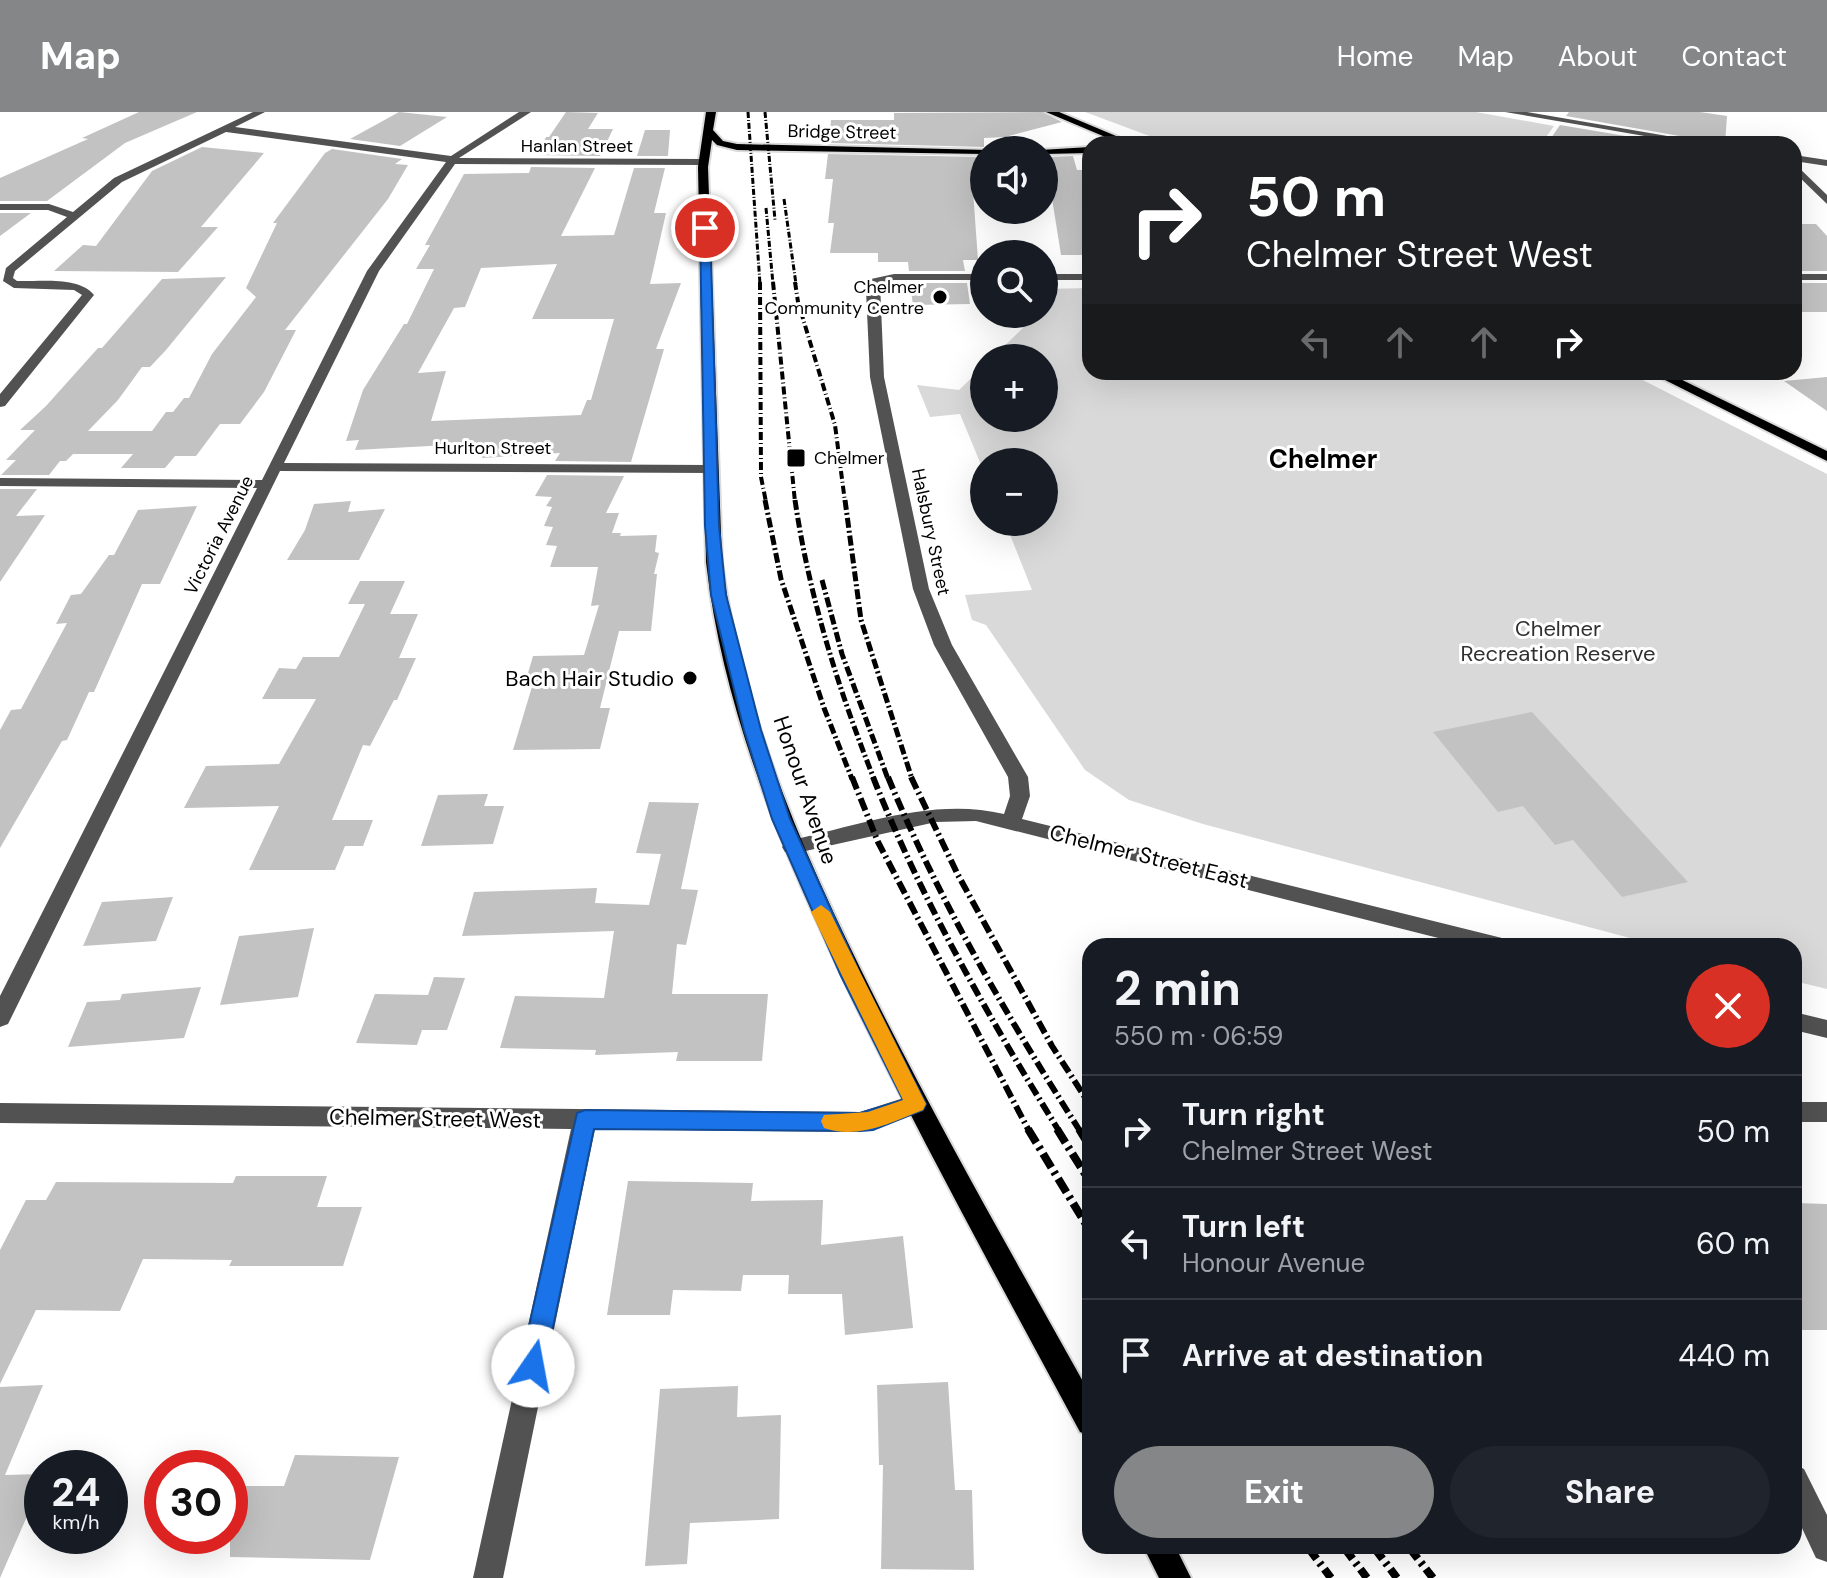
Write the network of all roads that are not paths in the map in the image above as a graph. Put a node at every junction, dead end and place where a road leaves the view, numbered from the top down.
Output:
1 (260, 112) edge
2 (526, 112) edge
3 (711, 112) edge
4 (1051, 112) edge
5 (1510, 112) edge
6 (225, 129) junction
7 (707, 129) junction
8 (1110, 136) edge
9 (1659, 136) edge
10 (758, 148) junction
11 (1082, 150) edge
12 (970, 151) edge
13 (1058, 151) edge
14 (1802, 159) edge
15 (451, 160) junction
16 (711, 160) junction
17 (1827, 163) edge
18 (1802, 174) edge
19 (97, 196) junction
20 (1827, 201) edge
21 (33, 206) junction
22 (0, 207) edge
23 (75, 216) junction
24 (970, 277) edge
25 (1058, 277) edge
26 (1082, 277) edge
27 (1802, 277) edge
28 (1827, 277) edge
29 (1672, 380) edge
30 (0, 403) edge
31 (1827, 457) edge
32 (275, 467) junction
33 (710, 469) junction
34 (0, 482) edge
35 (267, 484) junction
36 (1011, 821) junction
37 (792, 847) junction
38 (1471, 938) edge
39 (0, 1018) edge
40 (1802, 1023) edge
41 (1827, 1029) edge
42 (916, 1104) junction
43 (1802, 1112) edge
44 (1827, 1112) edge
45 (0, 1113) edge
46 (585, 1119) junction
47 (1082, 1407) edge
48 (1802, 1495) edge
49 (1827, 1547) edge
50 (1162, 1554) edge
51 (488, 1578) edge
52 (1176, 1578) edge

1 - 6 street
2 - 15 street, Victoria Avenue
3 - 7 main road, Honour Avenue
4 - 8 main road
5 - 9 street
6 - 15 street, Hanlan Street
6 - 19 street
7 - 10 main road, Bridge Street
7 - 16 main road, Honour Avenue
10 - 12 main road, Bridge Street
10 - 16 main road
11 - 13 main road
14 - 17 street
15 - 16 street, Hanlan Street
15 - 32 street, Victoria Avenue
16 - 33 main road, Honour Avenue
18 - 20 street
19 - 21 street
19 - 23 street
21 - 22 street
21 - 23 street
23 - 30 street
24 - 36 street, Halsbury Street
25 - 26 street
27 - 28 street
29 - 31 main road
32 - 33 street, Hurlton Street
32 - 35 street, Victoria Avenue
33 - 37 main road, Honour Avenue
34 - 35 street
35 - 39 street, Victoria Avenue
36 - 37 street, Chelmer Street East
36 - 38 street, Chelmer Street East
37 - 42 main road, Honour Avenue
40 - 41 street
42 - 46 street, Chelmer Street West
42 - 47 main road, Honour Avenue
43 - 44 street
45 - 46 street, Chelmer Street West
46 - 51 street
48 - 49 street
50 - 52 main road

